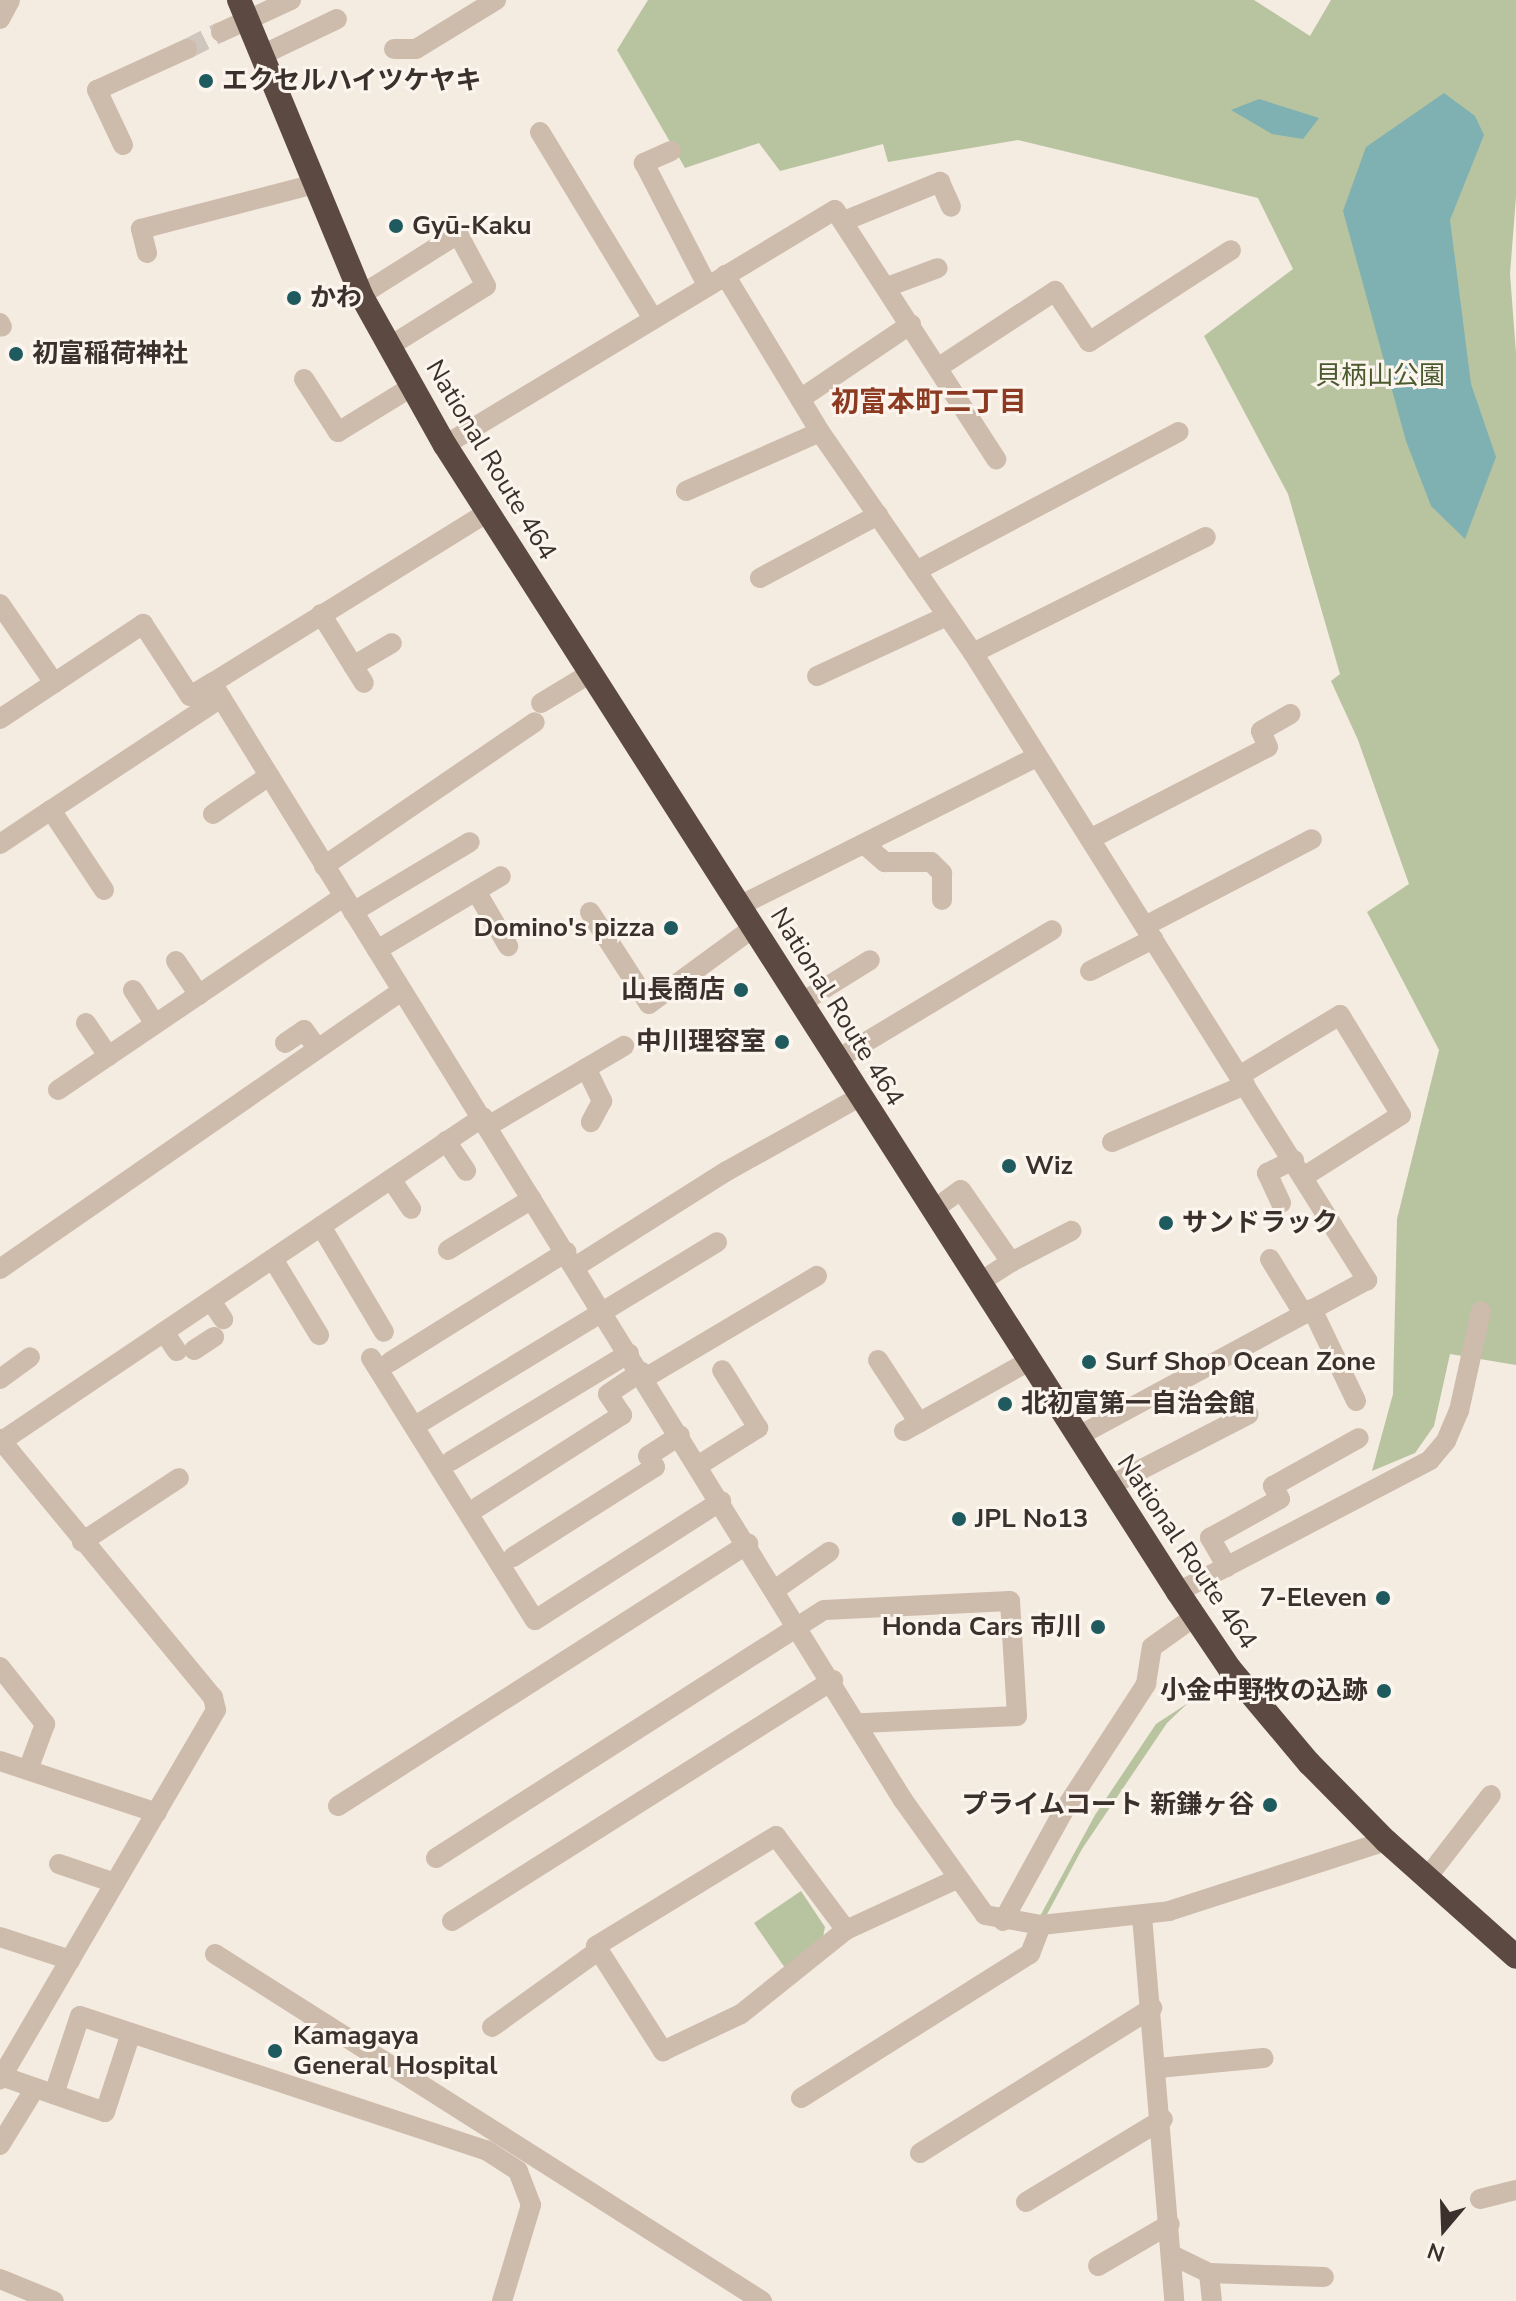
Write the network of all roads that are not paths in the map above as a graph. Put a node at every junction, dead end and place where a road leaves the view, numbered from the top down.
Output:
1 (10, 0) edge
2 (291, 0) edge
3 (485, 3) edge
4 (244, 10) edge
5 (0, 19) edge
6 (337, 19) dead end
7 (221, 32) tunnel mouth
8 (187, 49) tunnel mouth
9 (394, 49) dead end
10 (262, 55) junction
11 (540, 132) dead end
12 (123, 145) dead end
13 (671, 151) dead end
14 (315, 184) junction
15 (951, 207) dead end
16 (844, 221) junction
17 (1231, 250) dead end
18 (147, 253) dead end
19 (938, 268) dead end
20 (716, 280) junction
21 (887, 287) junction
22 (361, 295) junction
23 (652, 317) junction
24 (911, 324) junction
25 (390, 346) junction
26 (939, 367) junction
27 (304, 379) dead end
28 (413, 386) junction
29 (800, 399) junction
30 (820, 432) junction
31 (1179, 432) dead end
32 (445, 445) junction
33 (996, 459) dead end
34 (686, 491) dead end
35 (488, 512) junction
36 (878, 515) junction
37 (1206, 537) dead end
38 (916, 571) junction
39 (760, 578) dead end
40 (0, 604) edge
41 (321, 614) junction
42 (947, 616) junction
43 (392, 643) dead end
44 (973, 653) junction
45 (591, 673) junction
46 (817, 676) dead end
47 (54, 683) junction
48 (216, 690) junction
49 (1290, 714) dead end
50 (0, 719) edge
51 (1036, 757) junction
52 (269, 776) junction
53 (51, 810) junction
54 (213, 814) dead end
55 (1090, 839) junction
56 (1312, 839) dead end
57 (470, 842) dead end
58 (0, 844) edge
59 (864, 844) junction
60 (324, 866) junction
61 (501, 876) dead end
62 (104, 890) dead end
63 (476, 891) junction
64 (942, 900) dead end
65 (348, 904) junction
66 (739, 906) junction
67 (590, 912) dead end
68 (753, 928) junction
69 (1052, 930) dead end
70 (1149, 933) junction
71 (508, 946) dead end
72 (377, 950) junction
73 (870, 960) dead end
74 (176, 961) dead end
75 (1090, 971) dead end
76 (133, 990) dead end
77 (402, 991) junction
78 (199, 995) junction
79 (801, 1003) junction
80 (86, 1023) dead end
81 (155, 1024) junction
82 (285, 1043) dead end
83 (624, 1046) dead end
84 (317, 1048) junction
85 (108, 1056) junction
86 (836, 1060) junction
87 (586, 1068) junction
88 (1242, 1080) junction
89 (58, 1090) dead end
90 (861, 1096) junction
91 (485, 1121) junction
92 (591, 1122) dead end
93 (446, 1141) junction
94 (1112, 1142) dead end
95 (1300, 1168) junction
96 (466, 1171) dead end
97 (391, 1179) junction
98 (532, 1199) junction
99 (1281, 1203) dead end
100 (411, 1209) dead end
101 (933, 1210) junction
102 (321, 1226) junction
103 (1071, 1231) dead end
104 (717, 1242) dead end
105 (448, 1250) dead end
106 (273, 1259) junction
107 (1270, 1259) dead end
108 (571, 1260) junction
109 (1011, 1262) junction
110 (0, 1269) edge
111 (817, 1276) dead end
112 (979, 1283) junction
113 (211, 1301) junction
114 (603, 1311) junction
115 (1308, 1311) junction
116 (1481, 1311) dead end
117 (164, 1332) junction
118 (384, 1332) dead end
119 (319, 1335) dead end
120 (629, 1353) junction
121 (30, 1357) dead end
122 (878, 1360) dead end
123 (1029, 1361) junction
124 (722, 1370) dead end
125 (643, 1375) junction
126 (0, 1379) edge
127 (1356, 1401) dead end
128 (1249, 1414) dead end
129 (423, 1421) dead end
130 (680, 1435) junction
131 (1078, 1436) junction
132 (1359, 1438) dead end
133 (1, 1440) edge
134 (451, 1461) dead end
135 (699, 1465) junction
136 (179, 1478) dead end
137 (1109, 1486) junction
138 (721, 1501) junction
139 (478, 1507) dead end
140 (82, 1542) junction
141 (748, 1544) junction
142 (829, 1552) dead end
143 (513, 1557) dead end
144 (1227, 1567) junction
145 (776, 1589) junction
146 (1178, 1592) junction
147 (1194, 1617) junction
148 (799, 1625) junction
149 (0, 1667) edge
150 (833, 1680) junction
151 (860, 1723) junction
152 (0, 1761) edge
153 (28, 1770) junction
154 (1491, 1795) dead end
155 (338, 1806) dead end
156 (157, 1813) junction
157 (1386, 1841) junction
158 (436, 1858) dead end
159 (59, 1864) dead end
160 (957, 1879) junction
161 (1426, 1879) junction
162 (115, 1883) junction
163 (1142, 1916) junction
164 (452, 1921) dead end
165 (1003, 1921) junction
166 (1041, 1925) junction
167 (846, 1930) junction
168 (0, 1937) edge
169 (599, 1950) junction
170 (215, 1954) dead end
171 (1516, 1957) edge
172 (70, 1960) junction
173 (1152, 2008) junction
174 (492, 2027) dead end
175 (131, 2033) junction
176 (1264, 2058) dead end
177 (1158, 2068) junction
178 (1, 2078) edge
179 (44, 2091) junction
180 (801, 2098) dead end
181 (1163, 2119) junction
182 (0, 2145) edge
183 (530, 2153) junction
184 (920, 2153) dead end
185 (518, 2171) junction
186 (1516, 2190) edge
187 (1480, 2199) dead end
188 (1026, 2202) dead end
189 (1170, 2224) junction
190 (1172, 2255) junction
191 (1098, 2266) dead end
192 (1209, 2273) junction
193 (1324, 2277) dead end
194 (0, 2279) edge
195 (54, 2301) edge
196 (502, 2301) edge
197 (762, 2301) edge
198 (1174, 2301) edge
199 (1212, 2301) edge

1 - 5 street
2 - 4 street
3 - 9 street
4 - 7 street
4 - 10 highway, National Route 464
6 - 10 street
8 - 12 street
10 - 14 highway, National Route 464
11 - 23 street
13 - 20 street
14 - 18 street
14 - 22 highway, National Route 464
15 - 16 street
16 - 20 street
16 - 21 street
17 - 26 street
19 - 21 street
20 - 23 street
20 - 29 street
21 - 24 street
22 - 25 highway, National Route 464
22 - 25 street
23 - 32 street
24 - 26 street
24 - 29 street
25 - 28 highway, National Route 464
26 - 33 street
27 - 28 street
28 - 32 highway, National Route 464
29 - 30 street
30 - 34 street
30 - 36 street
31 - 38 street
32 - 35 highway, National Route 464
35 - 41 street
35 - 45 highway, National Route 464
36 - 38 street
36 - 39 street
37 - 44 street
38 - 42 street
40 - 47 street
41 - 43 street
41 - 48 street
42 - 44 street
42 - 46 street
44 - 51 street
45 - 60 street
45 - 66 highway, National Route 464
47 - 48 street
47 - 50 street
48 - 52 street
48 - 53 street
49 - 55 street
51 - 55 street
51 - 59 street
52 - 54 street
52 - 60 street
53 - 58 street
53 - 62 street
55 - 70 street
56 - 70 street
57 - 65 street
59 - 64 street
59 - 66 street
60 - 65 street
61 - 63 street
63 - 71 street
63 - 72 street
65 - 72 street
65 - 78 street
66 - 68 highway, National Route 464
67 - 68 street
68 - 79 highway, National Route 464
69 - 86 street
70 - 75 street
70 - 88 street
72 - 77 street
73 - 79 street
74 - 78 street
76 - 81 street
77 - 84 street
77 - 91 street
78 - 81 street
79 - 86 highway, National Route 464
80 - 85 street
81 - 85 street
82 - 84 street
83 - 87 street
84 - 110 street
85 - 89 street
86 - 90 highway, National Route 464
87 - 91 street
87 - 92 street
88 - 94 street
88 - 95 street
88 - 95 street
90 - 101 highway, National Route 464
90 - 108 street
91 - 93 street
91 - 98 street
93 - 96 street
93 - 97 street
95 - 99 street
95 - 115 street
97 - 100 street
97 - 102 street
98 - 105 street
98 - 108 street
101 - 109 street
101 - 112 highway, National Route 464
102 - 106 street
102 - 118 street
103 - 109 street
104 - 114 street
106 - 113 street
106 - 119 street
107 - 115 street
108 - 114 street
108 - 138 street
109 - 112 street
111 - 125 street
112 - 123 highway, National Route 464
113 - 117 street
113 - 117 street
114 - 120 street
114 - 129 street
115 - 127 street
115 - 131 street
116 - 144 street
117 - 133 street
120 - 125 street
120 - 134 street
121 - 126 street
122 - 123 street
123 - 131 highway, National Route 464
124 - 135 street
125 - 130 street
125 - 139 street
128 - 137 street
130 - 135 street
130 - 143 street
131 - 137 highway, National Route 464
132 - 144 street
133 - 140 street
135 - 138 street
136 - 140 street
137 - 146 highway, National Route 464
138 - 141 street
140 - 156 street
141 - 145 street
141 - 155 street
142 - 145 street
144 - 146 street
145 - 148 street
146 - 147 highway, National Route 464
147 - 157 highway, National Route 464
147 - 165 street
148 - 150 street
148 - 151 street
148 - 158 street
149 - 153 street
150 - 151 street
150 - 164 street
151 - 160 street
152 - 153 street
153 - 156 street
154 - 161 street
156 - 162 street
157 - 161 highway, National Route 464
157 - 163 street
159 - 162 street
160 - 165 street
160 - 167 street
161 - 171 highway, National Route 464
162 - 172 street
163 - 166 street
163 - 173 street
165 - 166 street
166 - 180 street
167 - 169 street
167 - 169 street
168 - 172 street
169 - 174 street
170 - 183 street
172 - 178 street
173 - 177 street
173 - 184 street
175 - 179 street
175 - 179 street
175 - 185 street
176 - 177 street
177 - 181 street
178 - 179 street
179 - 182 street
181 - 188 street
181 - 189 street
183 - 185 street
183 - 197 street
185 - 196 street
186 - 187 street
189 - 190 street
189 - 191 street
190 - 192 street
190 - 198 street
192 - 193 street
192 - 199 street
194 - 195 street

